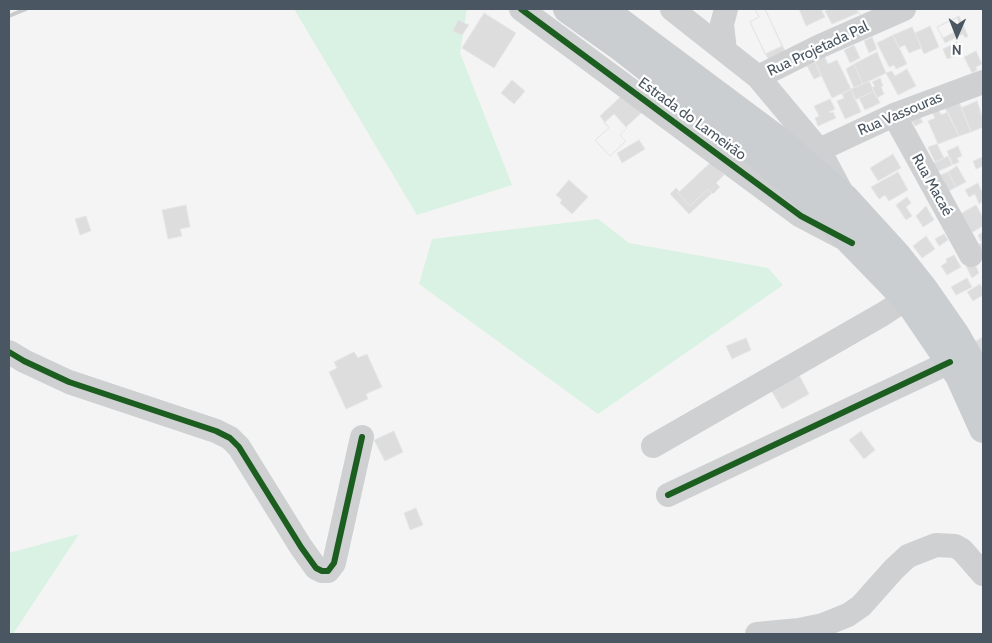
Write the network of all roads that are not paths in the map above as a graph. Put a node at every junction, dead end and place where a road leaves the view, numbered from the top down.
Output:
1 (521, 9) edge
2 (567, 9) edge
3 (603, 9) edge
4 (672, 9) edge
5 (726, 9) edge
6 (904, 9) edge
7 (725, 51) junction
8 (758, 76) junction
9 (983, 82) edge
10 (894, 115) junction
11 (819, 150) junction
12 (773, 151) junction
13 (845, 198) junction
14 (852, 243) junction
15 (971, 254) dead end
16 (906, 299) junction
17 (9, 352) edge
18 (950, 362) junction
19 (983, 382) edge
20 (983, 428) edge
21 (362, 438) dead end
22 (654, 446) dead end
23 (668, 495) dead end
24 (983, 574) edge
25 (757, 634) edge

1 - 14 street, Estrada do Lameirão
2 - 12 main road, Estrada do Lameirão
3 - 12 main road, Estrada do Lameirão
4 - 7 street, Estrada do Lameirão
5 - 7 street
6 - 8 street, Rua Projetada Pal
7 - 8 street, Estrada do Lameirão
8 - 11 street, Estrada do Lameirão
9 - 10 street, Rua Vassouras
10 - 11 street, Rua Vassouras
10 - 15 street, Rua Macaé
11 - 13 street, Estrada do Lameirão
12 - 13 main road, Estrada do Lameirão
12 - 14 main road, Estrada do Lameirão
13 - 19 main road, Estrada do Lameirão
14 - 16 main road, Estrada do Lameirão
16 - 18 main road, Estrada do Lameirão
16 - 22 street
17 - 21 street
18 - 20 main road, Estrada do Lameirão
18 - 23 street
24 - 25 street

